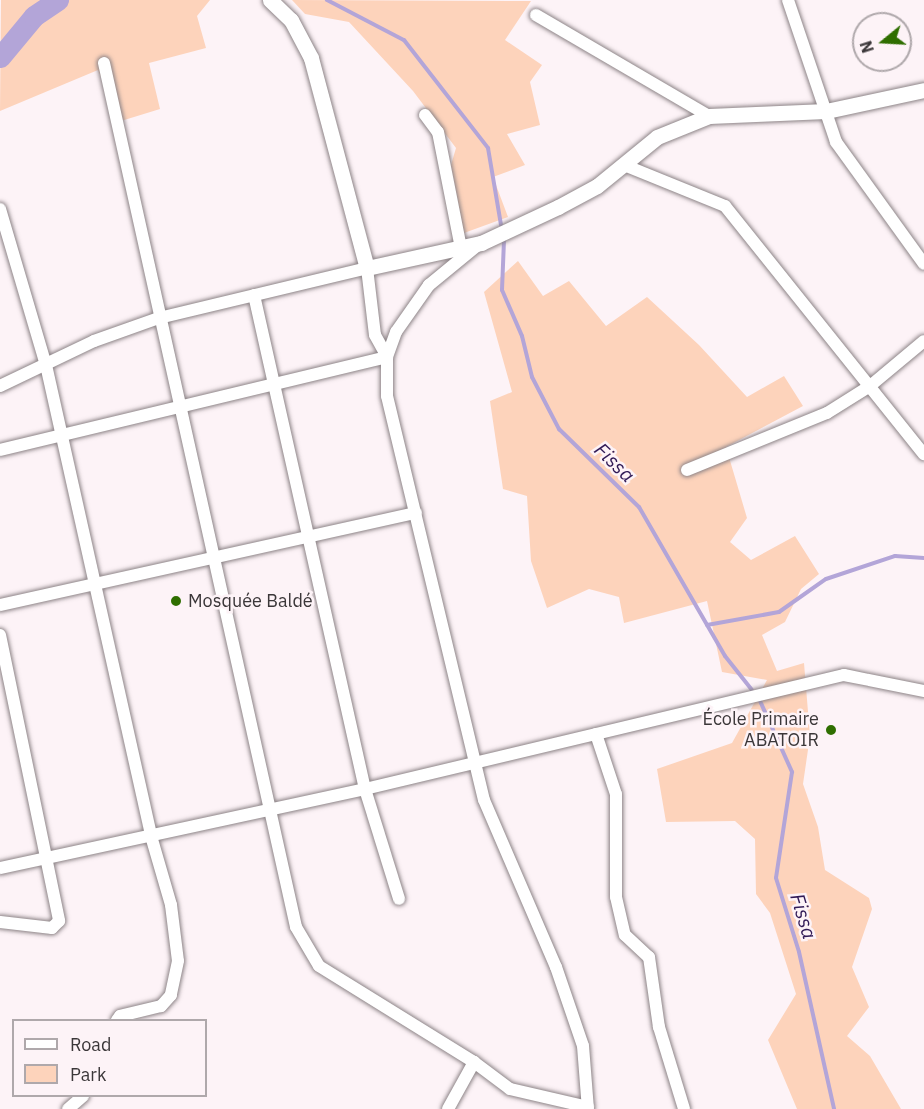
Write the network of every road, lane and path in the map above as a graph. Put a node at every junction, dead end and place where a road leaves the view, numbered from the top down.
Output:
1 (270, 0) edge
2 (788, 0) edge
3 (536, 15) dead end
4 (104, 63) dead end
5 (924, 90) edge
6 (826, 111) junction
7 (425, 115) dead end
8 (709, 116) junction
9 (624, 165) junction
10 (0, 209) edge
11 (481, 243) junction
12 (461, 248) junction
13 (924, 264) edge
14 (367, 268) junction
15 (254, 295) junction
16 (159, 318) junction
17 (924, 341) edge
18 (387, 357) junction
19 (46, 365) junction
20 (273, 384) junction
21 (0, 386) edge
22 (870, 386) junction
23 (179, 407) junction
24 (61, 435) junction
25 (0, 450) edge
26 (924, 454) edge
27 (687, 470) dead end
28 (416, 513) junction
29 (309, 539) junction
30 (213, 561) junction
31 (95, 587) junction
32 (0, 605) edge
33 (0, 635) edge
34 (924, 691) edge
35 (596, 734) junction
36 (475, 762) junction
37 (365, 789) junction
38 (268, 811) junction
39 (151, 836) junction
40 (48, 860) junction
41 (0, 868) edge
42 (399, 899) dead end
43 (0, 922) edge
44 (118, 1019) edge
45 (474, 1062) junction
46 (81, 1097) edge
47 (588, 1108) edge
48 (68, 1109) edge
49 (448, 1109) edge
50 (684, 1109) edge

1 - 14 street
2 - 6 street
3 - 8 street
4 - 16 street
5 - 6 street
6 - 8 street
6 - 13 street
7 - 12 street
8 - 9 street
9 - 11 street
9 - 22 street
10 - 19 street
11 - 12 street
11 - 18 street
12 - 14 street
14 - 15 street
14 - 18 street
15 - 16 street
15 - 20 street
16 - 19 street
16 - 23 street
17 - 22 street
18 - 20 street
18 - 28 street
19 - 21 street
19 - 24 street
20 - 23 street
20 - 29 street
22 - 26 street
22 - 27 street
23 - 24 street
23 - 30 street
24 - 25 street
24 - 31 street
28 - 29 street
28 - 36 street
29 - 30 street
29 - 37 street
30 - 31 street
30 - 38 street
31 - 32 street
31 - 39 street
33 - 40 street
34 - 35 street
35 - 36 street
35 - 50 street
36 - 37 street
36 - 47 street
37 - 38 street
37 - 42 street
38 - 39 street
38 - 45 street
39 - 40 street
39 - 44 street
40 - 41 street
40 - 43 street
45 - 47 street
45 - 49 street
46 - 48 street

